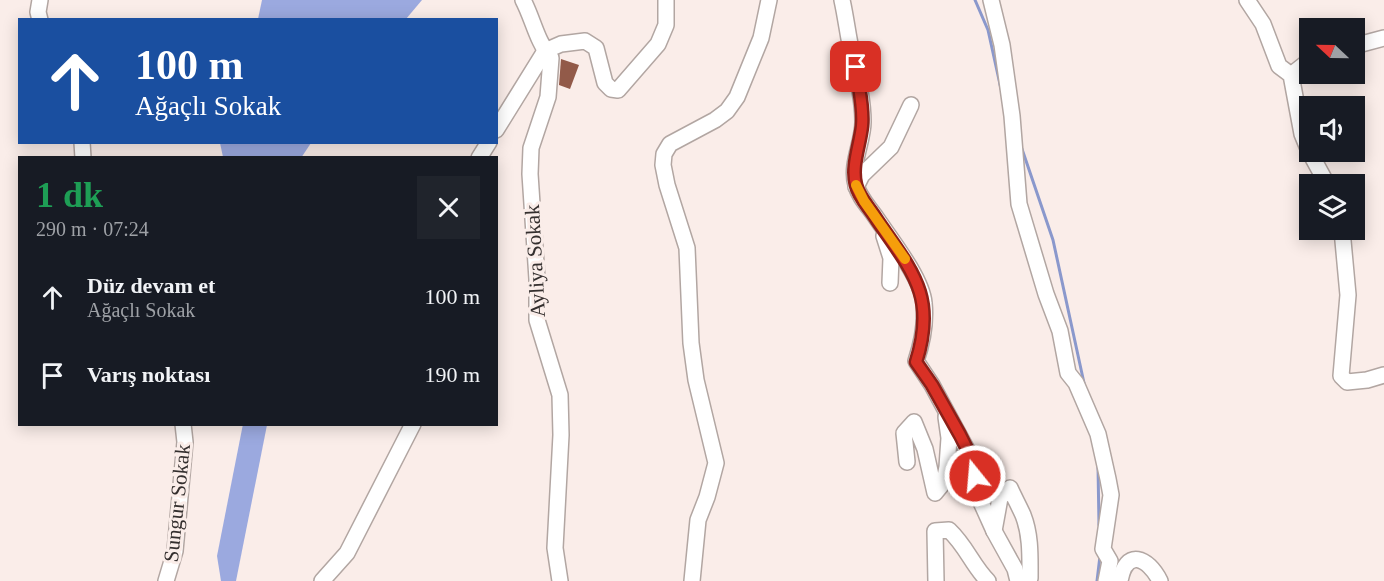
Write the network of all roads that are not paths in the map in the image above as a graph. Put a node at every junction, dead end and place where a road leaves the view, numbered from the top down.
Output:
1 (40, 0) edge
2 (523, 0) edge
3 (666, 0) edge
4 (769, 0) edge
5 (842, 0) edge
6 (991, 0) edge
7 (1247, 0) edge
8 (40, 18) edge
9 (1384, 38) edge
10 (1365, 43) edge
11 (545, 51) junction
12 (1299, 69) edge
13 (1291, 75) junction
14 (911, 105) dead end
15 (498, 127) edge
16 (1321, 174) edge
17 (856, 187) junction
18 (881, 225) junction
19 (1343, 240) edge
20 (890, 283) dead end
21 (1384, 375) edge
22 (945, 411) junction
23 (183, 426) edge
24 (412, 426) edge
25 (908, 462) dead end
26 (994, 531) junction
27 (1024, 577) edge
28 (166, 581) edge
29 (322, 581) edge
30 (560, 581) edge
31 (692, 581) edge
32 (936, 581) edge
33 (987, 581) edge
34 (1106, 581) edge
35 (1120, 581) edge
36 (1160, 581) edge

1 - 8 street
2 - 11 street, Ayliya Sokak
3 - 11 street
4 - 31 street
5 - 17 street
6 - 34 street
7 - 13 street
9 - 10 street
11 - 15 street
11 - 30 street, Ayliya Sokak
12 - 13 street
13 - 16 street
14 - 17 street
17 - 18 street
18 - 20 street
18 - 22 street
19 - 21 street
22 - 25 street
22 - 26 street
23 - 28 street, Sungur Sokak
24 - 29 street
26 - 27 street
26 - 27 street
32 - 33 street
35 - 36 street

